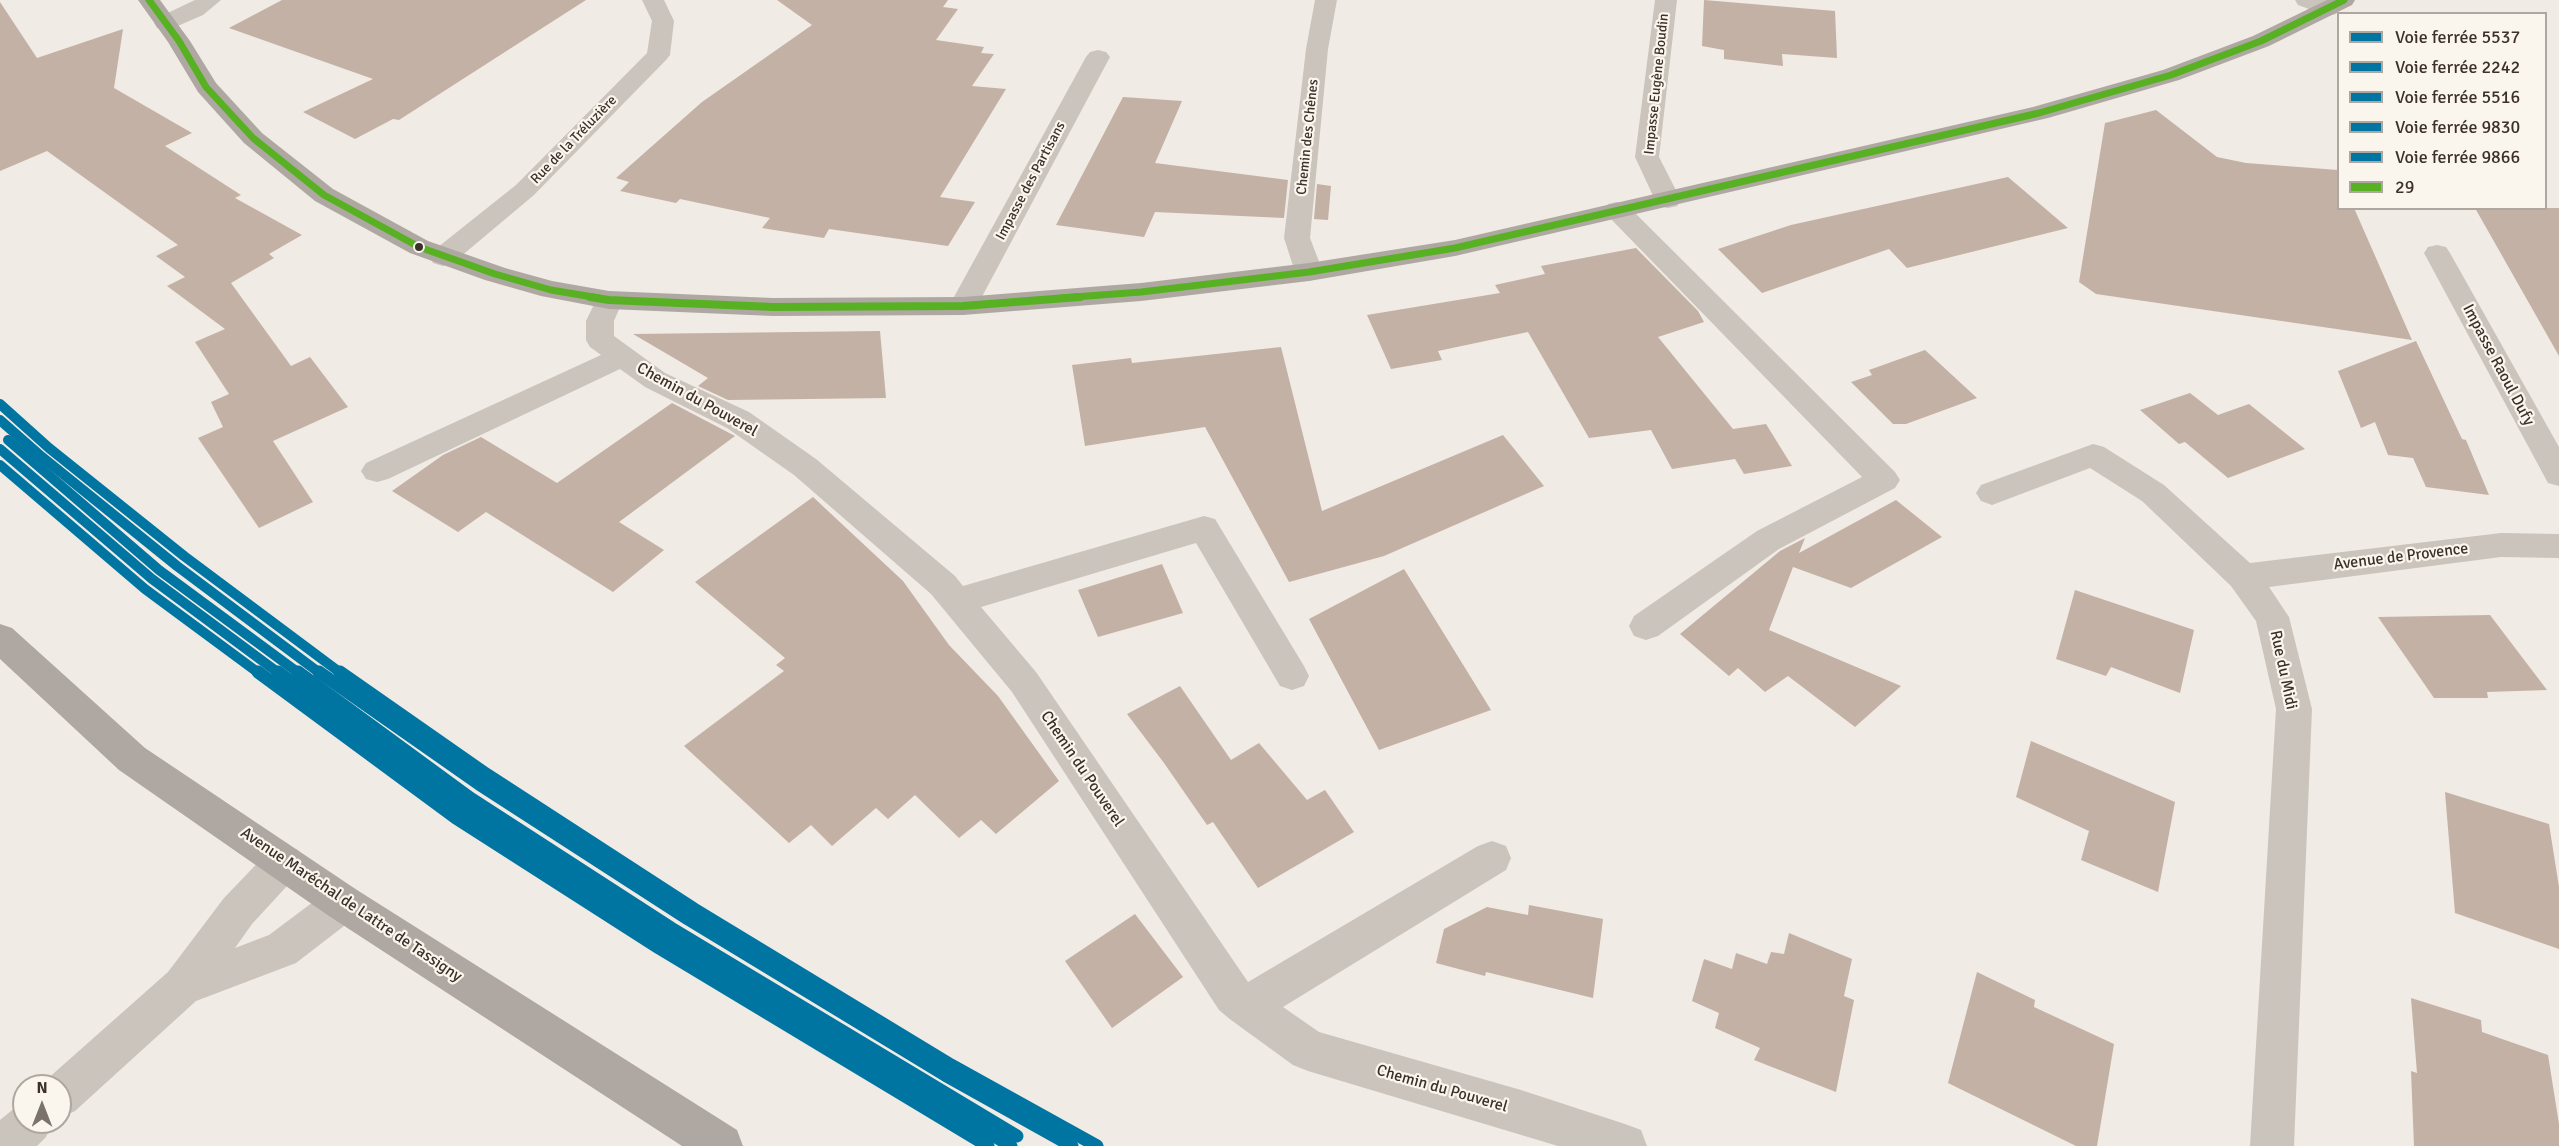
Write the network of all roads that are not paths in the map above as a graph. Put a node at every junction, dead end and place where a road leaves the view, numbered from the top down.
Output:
1 (210, 0) edge
2 (654, 0) edge
3 (1326, 0) edge
4 (1665, 0) edge
5 (2326, 3) edge
6 (158, 13) edge
7 (1098, 57) dead end
8 (1668, 200) junction
9 (1617, 210) junction
10 (2437, 253) dead end
11 (443, 257) junction
12 (1309, 272) junction
13 (609, 300) junction
14 (963, 306) junction
15 (621, 357) junction
16 (377, 471) dead end
17 (2559, 476) edge
18 (1992, 493) dead end
19 (2559, 546) edge
20 (2243, 577) junction
21 (957, 601) junction
22 (1647, 626) dead end
23 (0, 638) edge
24 (1292, 676) dead end
25 (1492, 858) dead end
26 (284, 862) junction
27 (342, 903) junction
28 (182, 986) junction
29 (1246, 1006) junction
30 (72, 1085) edge
31 (18, 1134) edge
32 (4, 1146) edge
33 (721, 1146) edge
34 (1625, 1146) edge
35 (2272, 1146) edge

1 - 6 street
2 - 11 street, Rue de la Tréluzière
3 - 12 street, Chemin des Chênes
4 - 8 street, Impasse Eugène Boudin
5 - 8 main road
6 - 11 main road
7 - 14 street, Impasse des Partisans
8 - 9 main road
9 - 12 main road
9 - 22 street
10 - 17 street, Impasse Raoul Dufy
11 - 13 main road
12 - 14 main road
13 - 14 main road
13 - 15 street, Chemin du Pouverel
15 - 16 street
15 - 21 street, Chemin du Pouverel
18 - 20 street, Rue du Midi
19 - 20 street, Avenue de Provence
20 - 35 street, Rue du Midi
21 - 24 street
21 - 29 street, Chemin du Pouverel
23 - 26 main road, Avenue Maréchal de Lattre de Tassigny
25 - 29 street
26 - 27 main road, Avenue Maréchal de Lattre de Tassigny
26 - 28 street
27 - 28 street
27 - 33 main road, Avenue Maréchal de Lattre de Tassigny
28 - 30 street
29 - 34 street, Chemin du Pouverel
31 - 32 street

